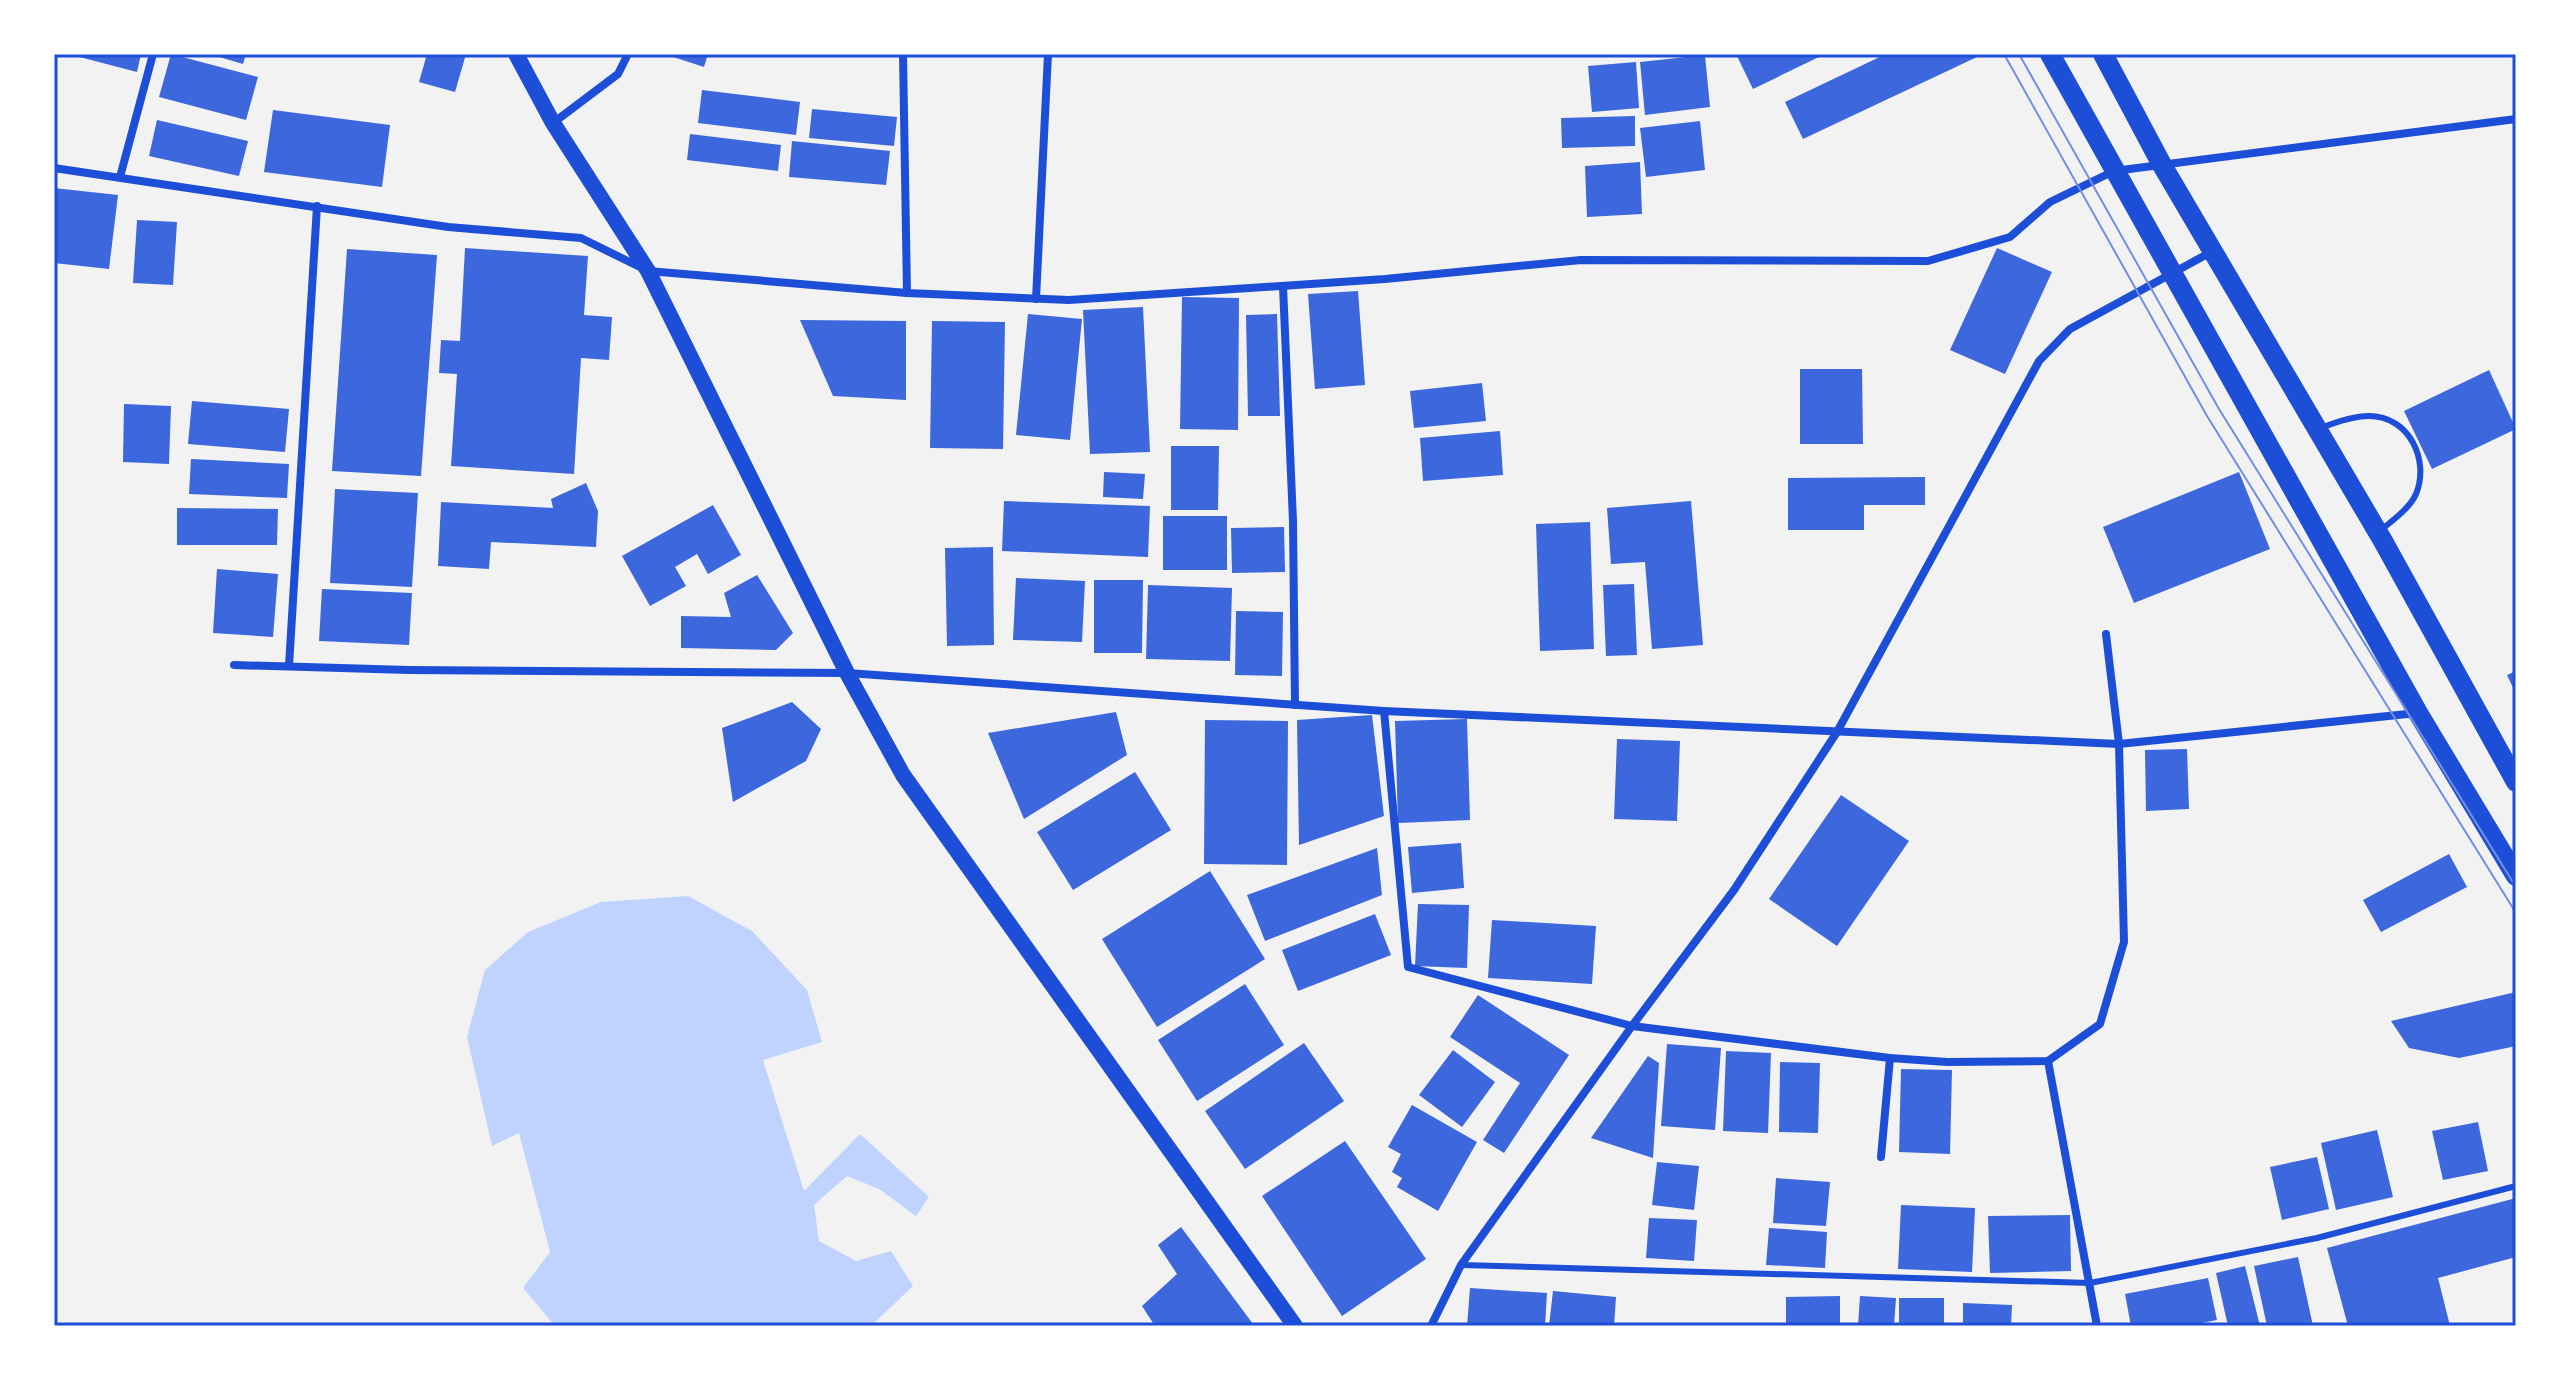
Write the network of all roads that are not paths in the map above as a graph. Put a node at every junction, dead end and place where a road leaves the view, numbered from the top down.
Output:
1 (153, 54) edge
2 (516, 54) edge
3 (628, 54) edge
4 (903, 54) edge
5 (1048, 54) edge
6 (2050, 54) edge
7 (2103, 54) edge
8 (2516, 119) edge
9 (553, 123) junction
10 (2162, 165) junction
11 (54, 168) edge
12 (2114, 171) junction
13 (120, 177) junction
14 (317, 206) junction
15 (2213, 251) junction
16 (648, 271) junction
17 (2172, 274) junction
18 (1283, 286) junction
19 (907, 293) junction
20 (1036, 299) junction
21 (2317, 429) junction
22 (2378, 533) junction
23 (2106, 634) dead end
24 (234, 665) dead end
25 (289, 666) junction
26 (847, 673) junction
27 (1295, 705) junction
28 (1384, 711) junction
29 (2418, 713) junction
30 (1837, 732) junction
31 (2119, 744) junction
32 (2516, 782) edge
33 (2515, 871) edge
34 (1632, 1026) junction
35 (1890, 1058) junction
36 (2048, 1061) junction
37 (1881, 1157) dead end
38 (2516, 1186) edge
39 (1461, 1265) junction
40 (2090, 1283) junction
41 (1295, 1326) edge
42 (1431, 1326) edge
43 (2097, 1326) edge

1 - 13 street
2 - 9 main road
3 - 9 street
4 - 19 street
5 - 20 street
6 - 12 main road
7 - 10 main road
8 - 10 street
9 - 16 main road
10 - 12 street
10 - 15 main road
11 - 13 street
12 - 17 main road
12 - 18 street
13 - 14 street
14 - 16 street
14 - 25 street
15 - 17 street
15 - 21 main road
16 - 19 street
16 - 26 main road
17 - 29 main road
17 - 30 street
18 - 20 street
18 - 27 street
19 - 20 street
21 - 22 main road
21 - 22 lane
22 - 32 main road
23 - 31 street
24 - 25 street
25 - 26 street
26 - 27 street
26 - 41 main road
27 - 28 street
28 - 30 street
28 - 34 street
29 - 31 street
29 - 33 main road
30 - 31 street
30 - 34 street
31 - 36 street
34 - 35 street
34 - 39 street
35 - 36 street
35 - 37 street
36 - 40 street
38 - 40 lane
39 - 40 lane
39 - 42 street
40 - 43 street

